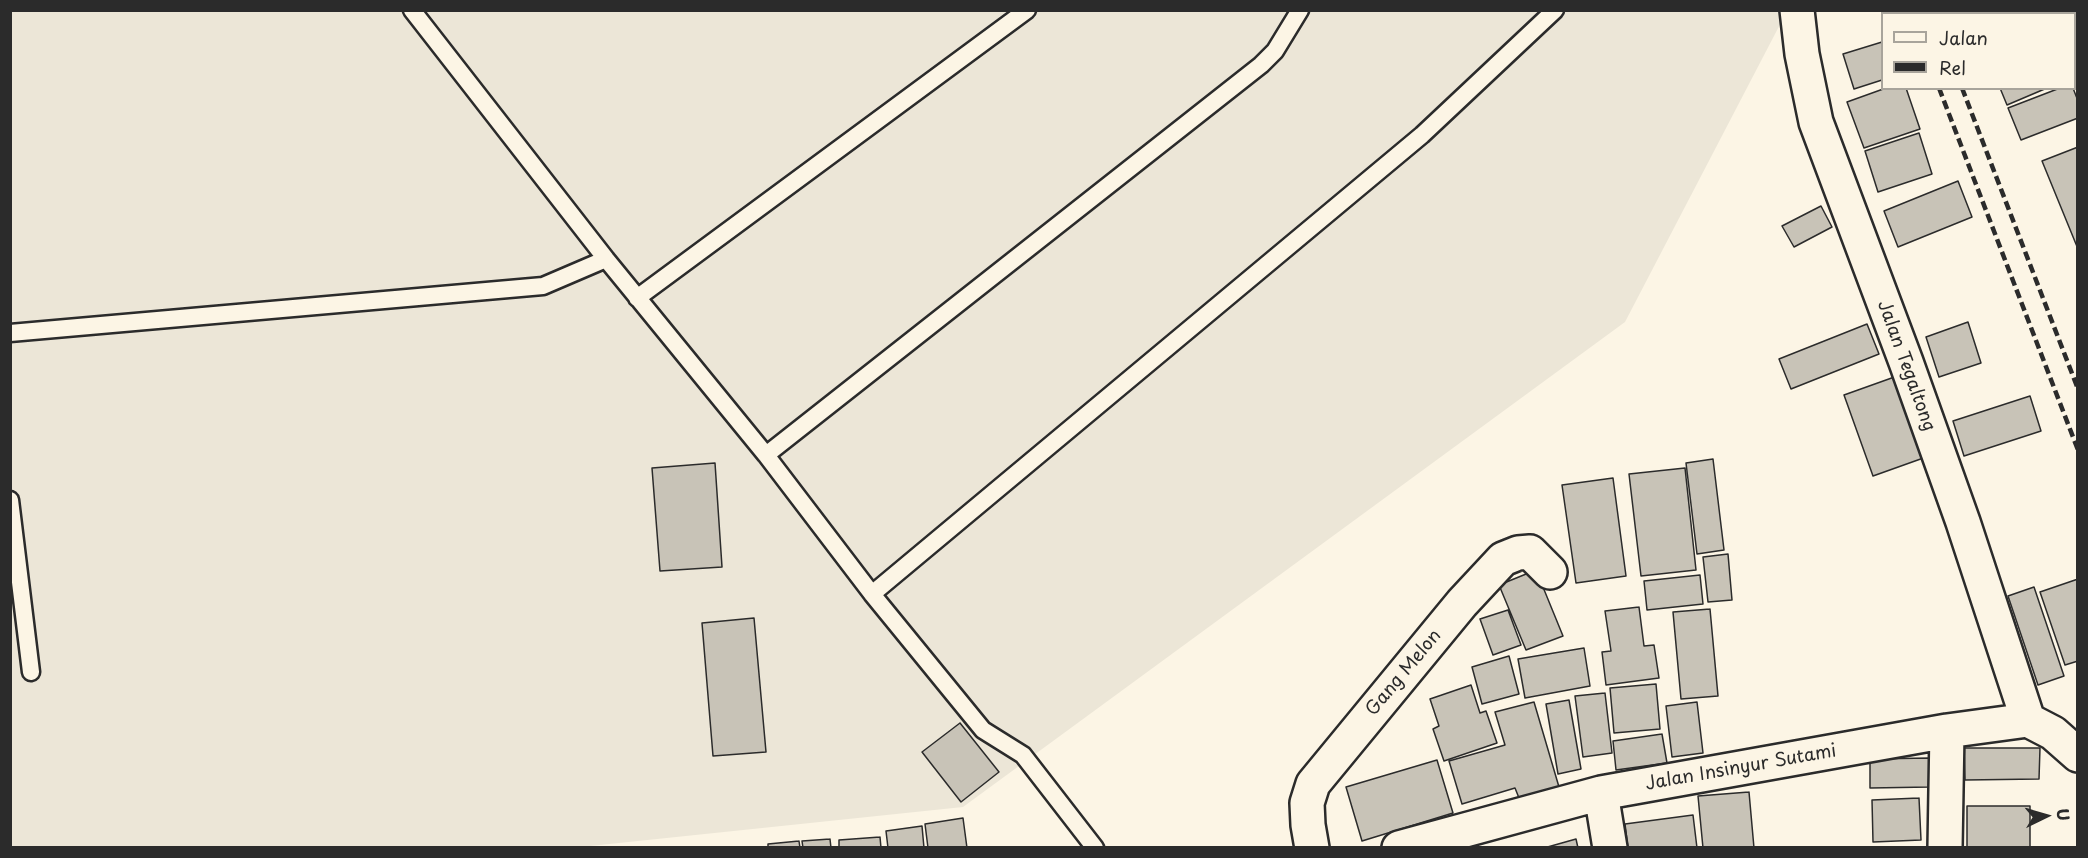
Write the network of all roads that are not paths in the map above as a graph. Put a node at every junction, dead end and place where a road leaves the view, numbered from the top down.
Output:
1 (412, 10) edge
2 (1027, 10) edge
3 (1300, 10) edge
4 (1555, 10) edge
5 (1797, 10) edge
6 (606, 259) junction
7 (637, 298) junction
8 (10, 333) edge
9 (766, 455) junction
10 (10, 500) edge
11 (1550, 572) dead end
12 (872, 594) junction
13 (31, 672) dead end
14 (2028, 720) junction
15 (1947, 731) junction
16 (2078, 755) edge
17 (1601, 793) junction
18 (1095, 848) edge
19 (1312, 848) edge
20 (1399, 848) edge
21 (1610, 848) edge
22 (1945, 848) edge

1 - 6 lane
2 - 7 lane
3 - 9 lane
4 - 12 lane
5 - 14 main road, Jalan Tegaltong
6 - 7 lane
6 - 8 lane
7 - 9 lane
9 - 12 lane
10 - 13 lane
11 - 19 main road, Gang Melon
12 - 18 lane
14 - 15 main road, Jalan Insinyur Sutami
14 - 16 main road
15 - 17 main road, Jalan Insinyur Sutami
15 - 22 main road
17 - 20 main road, Jalan Insinyur Sutami
17 - 21 main road

